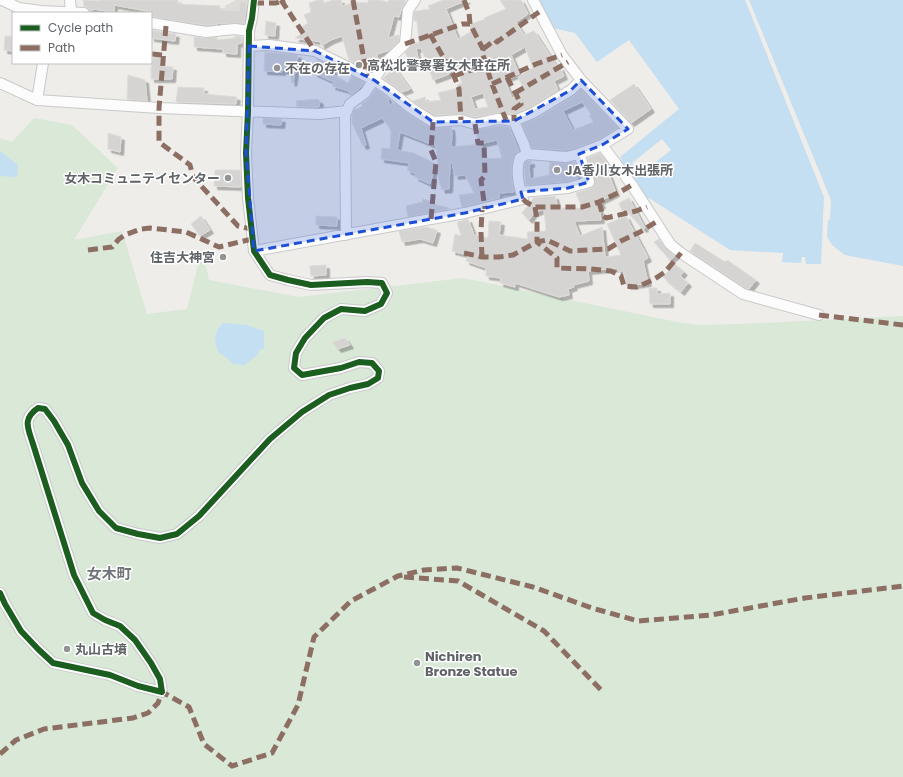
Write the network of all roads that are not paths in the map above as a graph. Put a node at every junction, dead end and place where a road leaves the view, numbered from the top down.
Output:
1 (2, 0) edge
2 (70, 0) edge
3 (254, 0) edge
4 (415, 0) edge
5 (533, 0) edge
6 (51, 12) edge
7 (71, 12) edge
8 (152, 23) edge
9 (249, 31) junction
10 (249, 46) junction
11 (43, 64) edge
12 (374, 80) junction
13 (581, 80) junction
14 (0, 83) edge
15 (37, 100) junction
16 (248, 111) junction
17 (347, 111) junction
18 (514, 121) junction
19 (602, 145) junction
20 (526, 154) junction
21 (579, 154) junction
22 (520, 192) junction
23 (346, 235) junction
24 (254, 251) junction
25 (820, 315) dead end
26 (0, 593) edge

1 - 6 street
2 - 7 street
3 - 9 street
4 - 12 street
5 - 13 street
6 - 7 street
8 - 9 street
9 - 10 street
10 - 12 street
10 - 16 street
11 - 15 street
12 - 17 street
12 - 18 street
13 - 18 street
13 - 19 street
14 - 15 street
15 - 16 street
16 - 17 street
16 - 24 street
17 - 23 street
18 - 20 street
19 - 21 street
19 - 25 street
20 - 21 street
20 - 22 street
21 - 22 street
22 - 23 street
23 - 24 street
24 - 26 street

